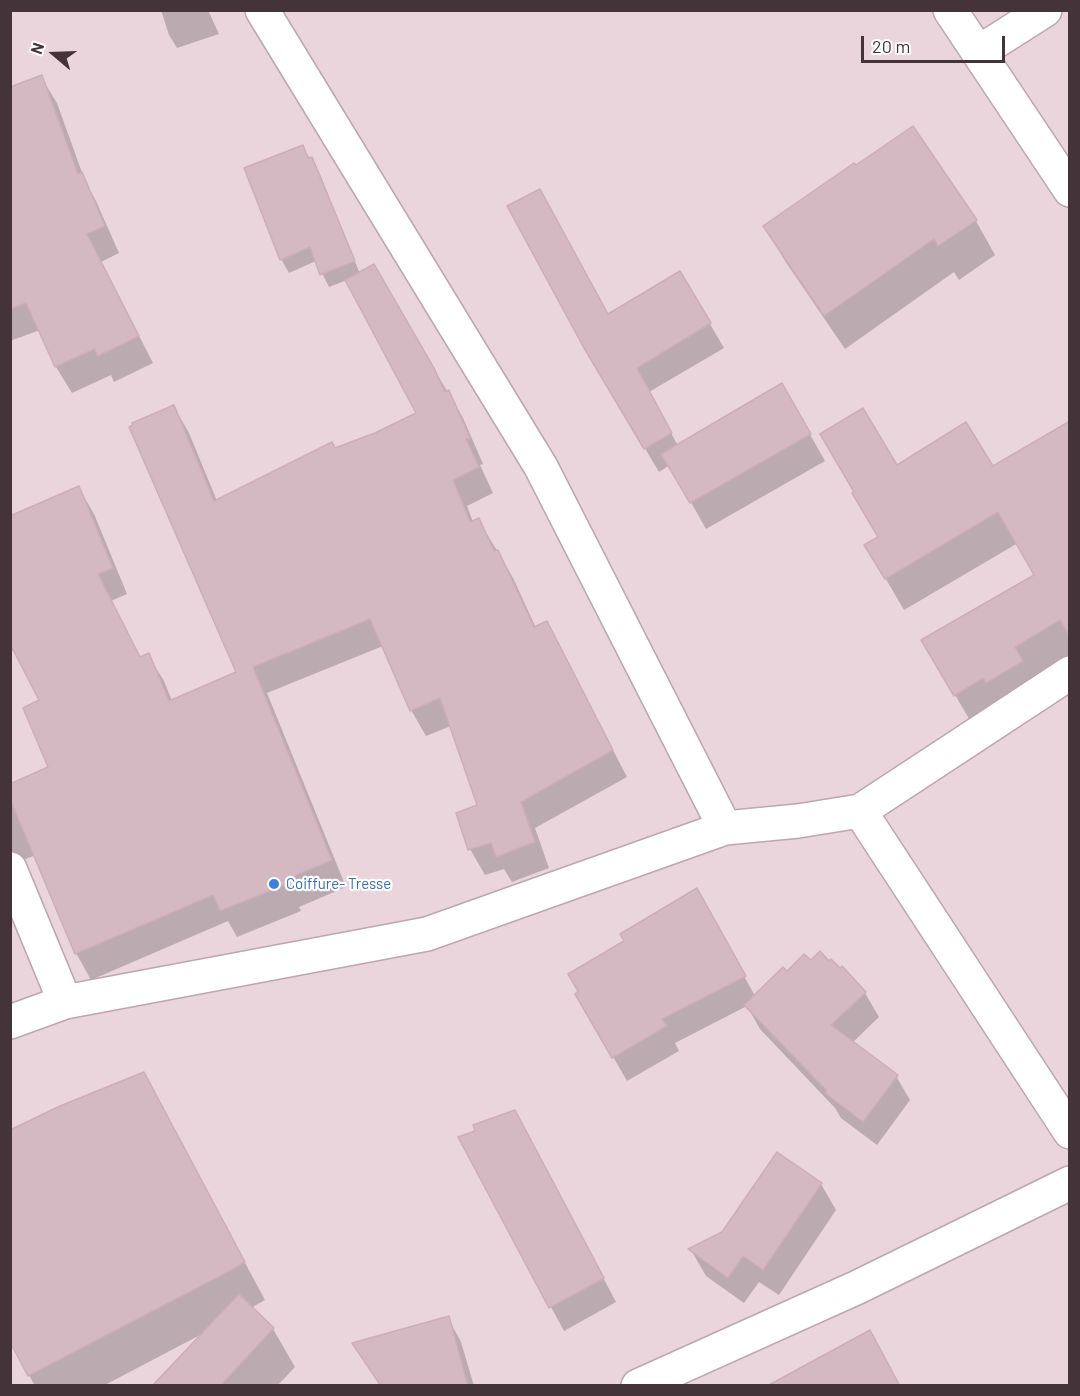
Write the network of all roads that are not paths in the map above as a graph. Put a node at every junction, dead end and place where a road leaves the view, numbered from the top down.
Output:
1 (950, 10) edge
2 (1045, 10) edge
3 (271, 15) edge
4 (979, 52) junction
5 (1070, 190) edge
6 (1070, 673) edge
7 (860, 811) junction
8 (724, 828) junction
9 (10, 869) edge
10 (65, 1002) junction
11 (10, 1022) edge
12 (1070, 1132) edge
13 (1070, 1184) edge
14 (638, 1386) edge

1 - 4 street
2 - 4 street
3 - 8 street
4 - 5 street
6 - 7 street
7 - 8 street
7 - 12 street
8 - 10 street
9 - 10 street
10 - 11 street
13 - 14 street

